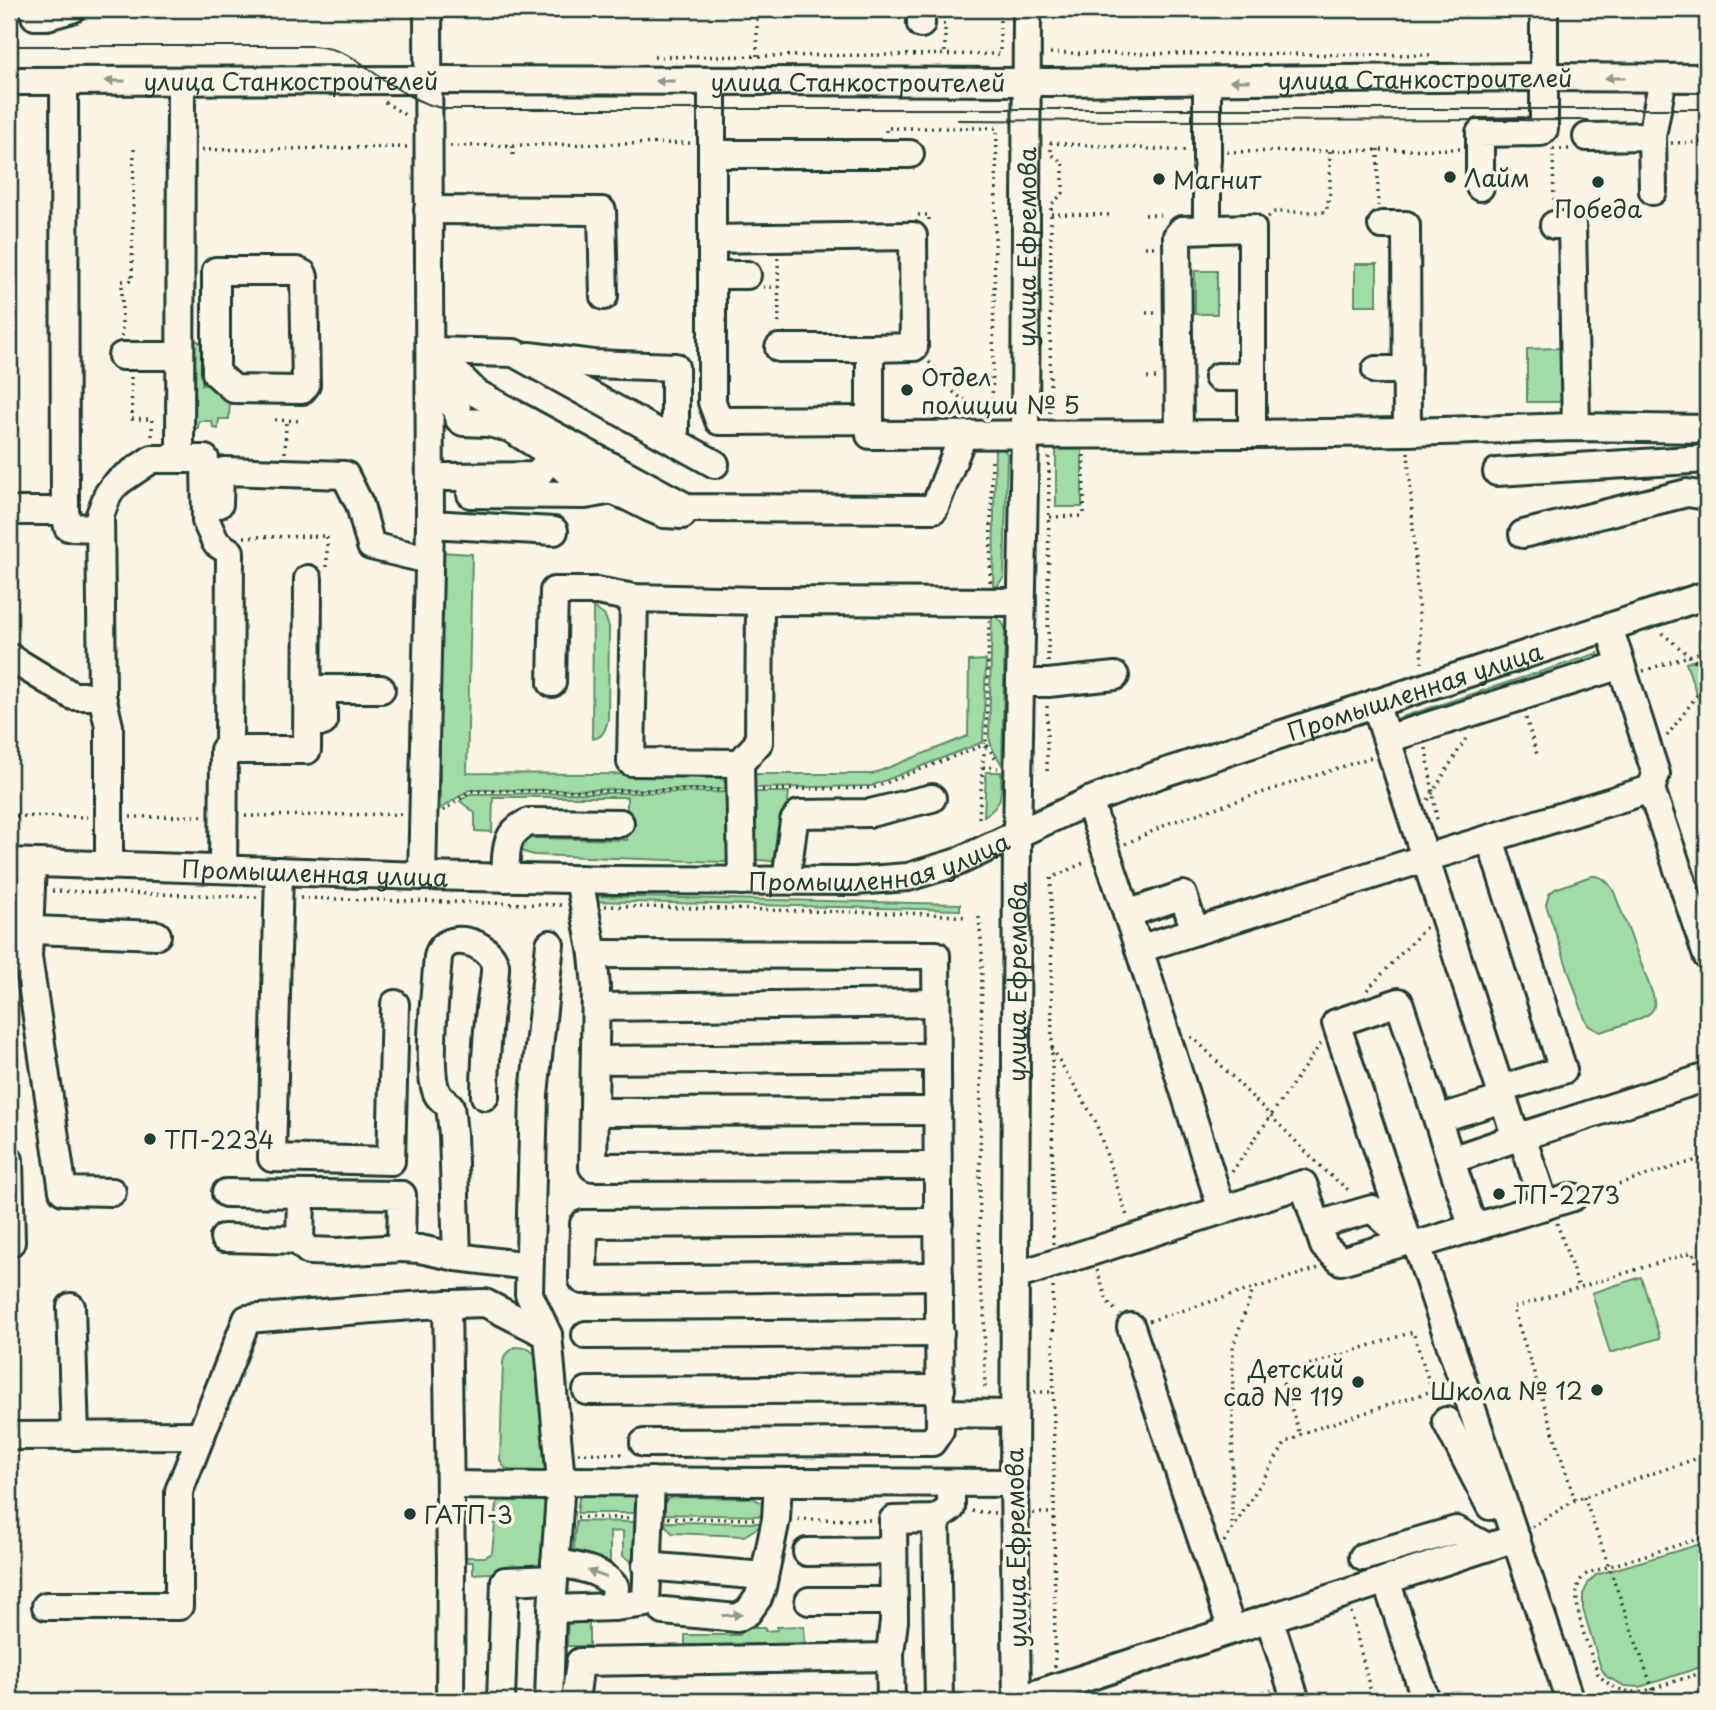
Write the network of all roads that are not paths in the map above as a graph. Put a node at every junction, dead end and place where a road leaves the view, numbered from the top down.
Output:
1 (36, 9) edge
2 (72, 9) edge
3 (428, 9) edge
4 (1027, 9) edge
5 (1544, 9) edge
6 (1545, 77) junction
7 (1663, 78) junction
8 (1707, 78) edge
9 (428, 80) junction
10 (9, 81) edge
11 (64, 81) junction
12 (181, 81) junction
13 (712, 81) junction
14 (1207, 81) junction
15 (1027, 82) junction
16 (1652, 142) junction
17 (1580, 143) road end
18 (713, 148) junction
19 (910, 154) dead end
20 (1480, 187) dead end
21 (1653, 191) dead end
22 (428, 210) junction
23 (1380, 216) road end
24 (1554, 225) road end
25 (1207, 229) junction
26 (712, 239) junction
27 (712, 275) junction
28 (747, 275) dead end
29 (604, 296) dead end
30 (216, 335) junction
31 (180, 346) junction
32 (779, 348) road end
33 (870, 348) junction
34 (514, 353) junction
35 (122, 356) road end
36 (439, 358) junction
37 (1376, 370) dead end
38 (1407, 370) junction
39 (1218, 377) dead end
40 (1252, 377) junction
41 (870, 420) junction
42 (1576, 428) junction
43 (1407, 432) junction
44 (1178, 434) junction
45 (1252, 434) junction
46 (963, 435) junction
47 (1037, 435) junction
48 (1703, 436) edge
49 (675, 442) junction
50 (551, 457) junction
51 (180, 459) junction
52 (1707, 459) edge
53 (715, 464) dead end
54 (1497, 472) dead end
55 (446, 477) dead end
56 (612, 491) junction
57 (471, 494) dead end
58 (1707, 496) edge
59 (218, 506) dead end
60 (729, 509) junction
61 (9, 511) edge
62 (65, 511) junction
63 (430, 524) junction
64 (100, 528) junction
65 (554, 531) dead end
66 (1523, 534) dead end
67 (429, 560) junction
68 (308, 579) dead end
69 (1707, 595) edge
70 (634, 598) junction
71 (760, 601) junction
72 (1021, 602) junction
73 (1609, 627) junction
74 (9, 657) edge
75 (1621, 664) junction
76 (1115, 676) dead end
77 (552, 683) dead end
78 (1020, 683) junction
79 (381, 689) dead end
80 (102, 696) junction
81 (1375, 703) junction
82 (1387, 739) junction
83 (229, 750) junction
84 (307, 750) junction
85 (740, 764) junction
86 (1651, 789) junction
87 (932, 798) dead end
88 (1089, 801) junction
89 (620, 823) dead end
90 (1017, 834) junction
91 (1490, 839) junction
92 (1434, 856) junction
93 (20, 863) edge
94 (109, 866) junction
95 (223, 870) junction
96 (422, 876) junction
97 (505, 878) junction
98 (579, 879) junction
99 (742, 880) junction
100 (786, 880) junction
101 (279, 884) junction
102 (1128, 914) junction
103 (1191, 919) dead end
104 (19, 930) edge
105 (157, 935) dead end
106 (550, 944) dead end
107 (1139, 950) junction
108 (593, 954) junction
109 (1707, 956) edge
110 (936, 1003) junction
111 (395, 1004) dead end
112 (596, 1007) junction
113 (937, 1057) junction
114 (595, 1060) junction
115 (1707, 1077) edge
116 (1501, 1094) junction
117 (485, 1096) dead end
118 (938, 1111) junction
119 (594, 1112) junction
120 (1438, 1119) junction
121 (1519, 1138) junction
122 (9, 1160) edge
123 (1451, 1160) junction
124 (938, 1166) junction
125 (112, 1192) dead end
126 (226, 1193) dead end
127 (301, 1194) junction
128 (1219, 1202) junction
129 (939, 1222) junction
130 (1317, 1225) junction
131 (1473, 1228) junction
132 (224, 1238) dead end
133 (300, 1240) junction
134 (11, 1242) dead end
135 (1413, 1243) junction
136 (401, 1248) junction
137 (457, 1257) junction
138 (529, 1266) junction
139 (939, 1276) junction
140 (1015, 1276) junction
141 (447, 1304) junction
142 (71, 1307) dead end
143 (1131, 1327) road end
144 (940, 1333) junction
145 (548, 1335) junction
146 (586, 1335) dead end
147 (587, 1391) dead end
148 (941, 1401) junction
149 (1021, 1403) junction
150 (1446, 1421) dead end
151 (201, 1435) junction
152 (9, 1436) edge
153 (75, 1436) junction
154 (644, 1443) road end
155 (561, 1481) junction
156 (650, 1481) junction
157 (778, 1482) junction
158 (892, 1483) junction
159 (951, 1483) junction
160 (1014, 1483) junction
161 (450, 1485) junction
162 (936, 1519) junction
163 (893, 1520) junction
164 (1514, 1533) junction
165 (1487, 1547) junction
166 (893, 1551) junction
167 (807, 1552) dead end
168 (1363, 1557) dead end
169 (646, 1566) junction
170 (555, 1571) junction
171 (764, 1576) junction
172 (1386, 1580) junction
173 (808, 1601) dead end
174 (894, 1601) junction
175 (47, 1606) dead end
176 (613, 1606) junction
177 (655, 1607) junction
178 (552, 1609) junction
179 (1269, 1618) junction
180 (1232, 1630) junction
181 (890, 1657) junction
182 (1285, 1692) edge
183 (450, 1701) edge
184 (501, 1701) edge
185 (549, 1701) edge
186 (575, 1701) edge
187 (891, 1701) edge
188 (939, 1701) edge
189 (1017, 1701) edge
190 (1426, 1701) edge
191 (1570, 1701) edge

1 - 2 street
3 - 9 street
4 - 15 street, улица Ефремова
5 - 6 street
7 -> 6 street, улица Станкостроителей
6 -> 14 street, улица Станкостроителей
6 - 20 street
7 - 8 street, улица Станкостроителей
7 - 16 street
9 - 12 street, улица Станкостроителей
13 -> 9 street, улица Станкостроителей
9 - 22 street
10 - 11 street, улица Станкостроителей
12 -> 11 street, улица Станкостроителей
11 - 62 street
12 - 31 street
13 - 15 street, улица Станкостроителей
13 - 18 street
14 - 15 street, улица Станкостроителей
14 - 25 street
15 - 47 street, улица Ефремова
16 - 17 street
16 - 21 street
18 - 19 street
18 - 26 street
22 - 29 street
22 - 36 street
23 - 38 street
24 - 42 street
25 - 40 street
25 - 44 street
26 - 27 street
26 - 33 street
27 - 28 street
27 - 41 street
30 - 30 street
30 - 31 street
31 - 35 street
31 - 51 street
32 - 33 street
33 - 41 street
34 - 36 street
34 - 49 street
34 - 49 street
36 - 50 street
36 - 60 street
36 - 63 street
37 - 38 street
38 - 43 street
39 - 40 street
40 - 45 street
41 - 46 street
42 - 43 street
42 - 48 street
43 - 45 street
44 - 45 street
44 - 47 street
46 - 47 street
46 - 60 street
47 - 72 street, улица Ефремова
49 - 53 street
50 - 55 street
50 - 56 street
51 - 64 street
51 - 83 street
52 - 54 street
56 - 57 street
56 - 60 street
58 - 66 street
59 - 67 street
61 - 62 street
62 - 64 street
63 - 65 street
63 - 67 street
64 - 80 street
67 - 96 street
68 - 84 street
69 - 73 street, Промышленная улица
70 - 71 street
70 - 77 street
70 - 85 street
71 - 72 street
71 - 85 street
72 - 78 street, улица Ефремова
73 - 75 street
73 - 81 street, Промышленная улица
74 - 80 street
75 - 82 street
75 - 86 street
76 - 78 street
78 - 90 street, улица Ефремова
79 - 84 street
80 - 94 street
81 - 82 street
81 - 88 street, Промышленная улица
82 - 92 street
83 - 84 street
83 - 95 street
85 - 99 street
86 - 91 street
86 - 109 street
87 - 100 street
88 - 90 street, Промышленная улица
88 - 102 street
89 - 97 street
90 - 100 street, Промышленная улица
90 - 140 street, улица Ефремова
91 - 92 street
91 - 116 street
92 - 107 street
92 - 116 street
93 - 94 street, Промышленная улица
93 - 104 street
94 - 95 street, Промышленная улица
95 - 101 street, Промышленная улица
96 - 97 street, Промышленная улица
96 - 101 street, Промышленная улица
97 - 98 street, Промышленная улица
98 - 99 street, Промышленная улица
98 - 108 street
99 - 100 street, Промышленная улица
101 - 111 street
102 - 103 street
102 - 107 street
104 - 105 street
104 - 125 street
106 - 138 street
107 - 128 street
108 - 110 street
108 - 112 street
110 - 112 street
110 - 113 street
112 - 114 street
113 - 114 street
113 - 118 street
114 - 119 street
115 - 121 street
116 - 120 street
116 - 121 street
117 - 137 street
118 - 119 street
118 - 124 street
119 - 124 street
120 - 123 street
120 - 135 street
121 - 123 street
121 - 131 street
122 - 134 street
123 - 131 street
124 - 129 street
126 - 127 street
127 - 133 street
127 - 136 street
128 - 130 street
128 - 140 street
129 - 139 street
129 - 139 street
130 - 135 street
130 - 135 street
131 - 135 street
132 - 133 street
133 - 136 street
135 - 164 street
136 - 137 street
137 - 138 street
138 - 145 street
139 - 144 street
140 - 149 street, улица Ефремова
141 - 145 street
141 - 151 street
141 - 161 street
142 - 153 street
143 - 180 street
144 - 146 street
144 - 148 street
145 - 155 street
147 - 148 street
148 - 149 street
148 - 154 street
149 - 160 street, улица Ефремова
150 - 164 street
151 - 153 street
151 - 175 street
152 - 153 street
155 - 156 street
155 - 161 street
155 - 170 street
156 - 157 street
156 - 169 street
157 - 158 street
157 - 171 street
158 - 159 street
158 - 163 street
159 - 160 street
159 - 162 street
160 - 189 street, улица Ефремова
161 - 183 street
162 - 163 street
162 - 188 street
163 - 166 street
164 - 165 street
164 - 191 street
165 - 168 street
165 - 172 street
166 - 167 street
166 - 174 street
169 - 171 street
169 - 177 street
176 -> 170 street
170 - 178 street
170 - 184 street
177 -> 171 street
172 - 179 street
172 - 190 street
173 - 174 street
174 - 181 street
176 - 177 street
176 - 178 street
178 - 185 street
179 - 180 street
179 - 182 street
180 - 189 street
181 - 186 street
181 - 187 street

